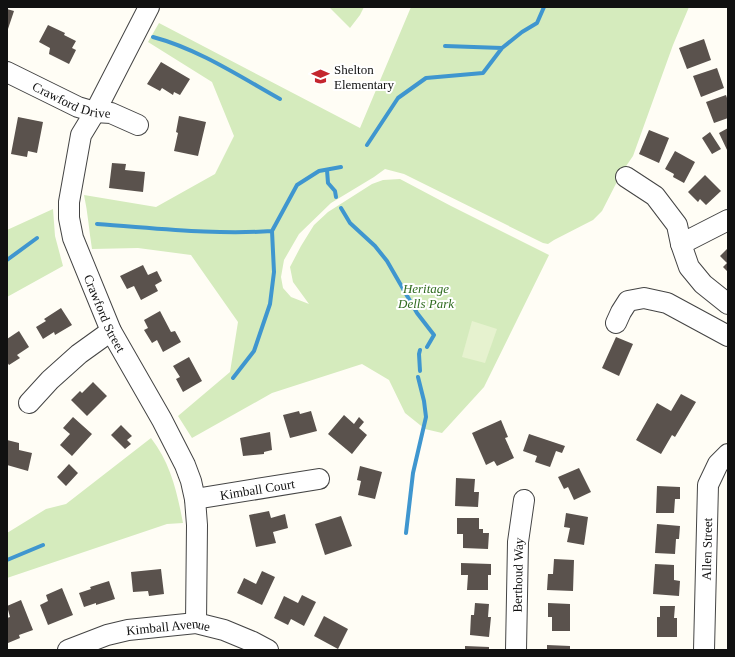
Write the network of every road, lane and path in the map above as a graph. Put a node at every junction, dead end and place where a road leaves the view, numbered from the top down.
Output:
1 (149, 7) edge
2 (7, 72) edge
3 (95, 112) junction
4 (138, 124) dead end
5 (626, 177) dead end
6 (728, 220) edge
7 (681, 244) junction
8 (728, 304) edge
9 (616, 323) dead end
10 (111, 331) junction
11 (728, 336) edge
12 (29, 403) dead end
13 (728, 454) edge
14 (319, 479) dead end
15 (195, 499) junction
16 (524, 500) dead end
17 (196, 623) junction
18 (68, 650) edge
19 (268, 650) edge
20 (516, 650) edge
21 (704, 650) edge

1 - 3 street, Crawford Street
2 - 3 street, Crawford Drive
3 - 4 street, Crawford Drive
3 - 10 street, Crawford Street
5 - 7 street
6 - 7 street
7 - 8 street
9 - 11 street
10 - 12 street
10 - 15 street, Crawford Street
13 - 21 street, Allen Street
14 - 15 street, Kimball Court
15 - 17 street, Crawford Street
16 - 20 street, Berthoud Way
17 - 18 street, Kimball Avenue
17 - 19 street, Kimball Avenue

